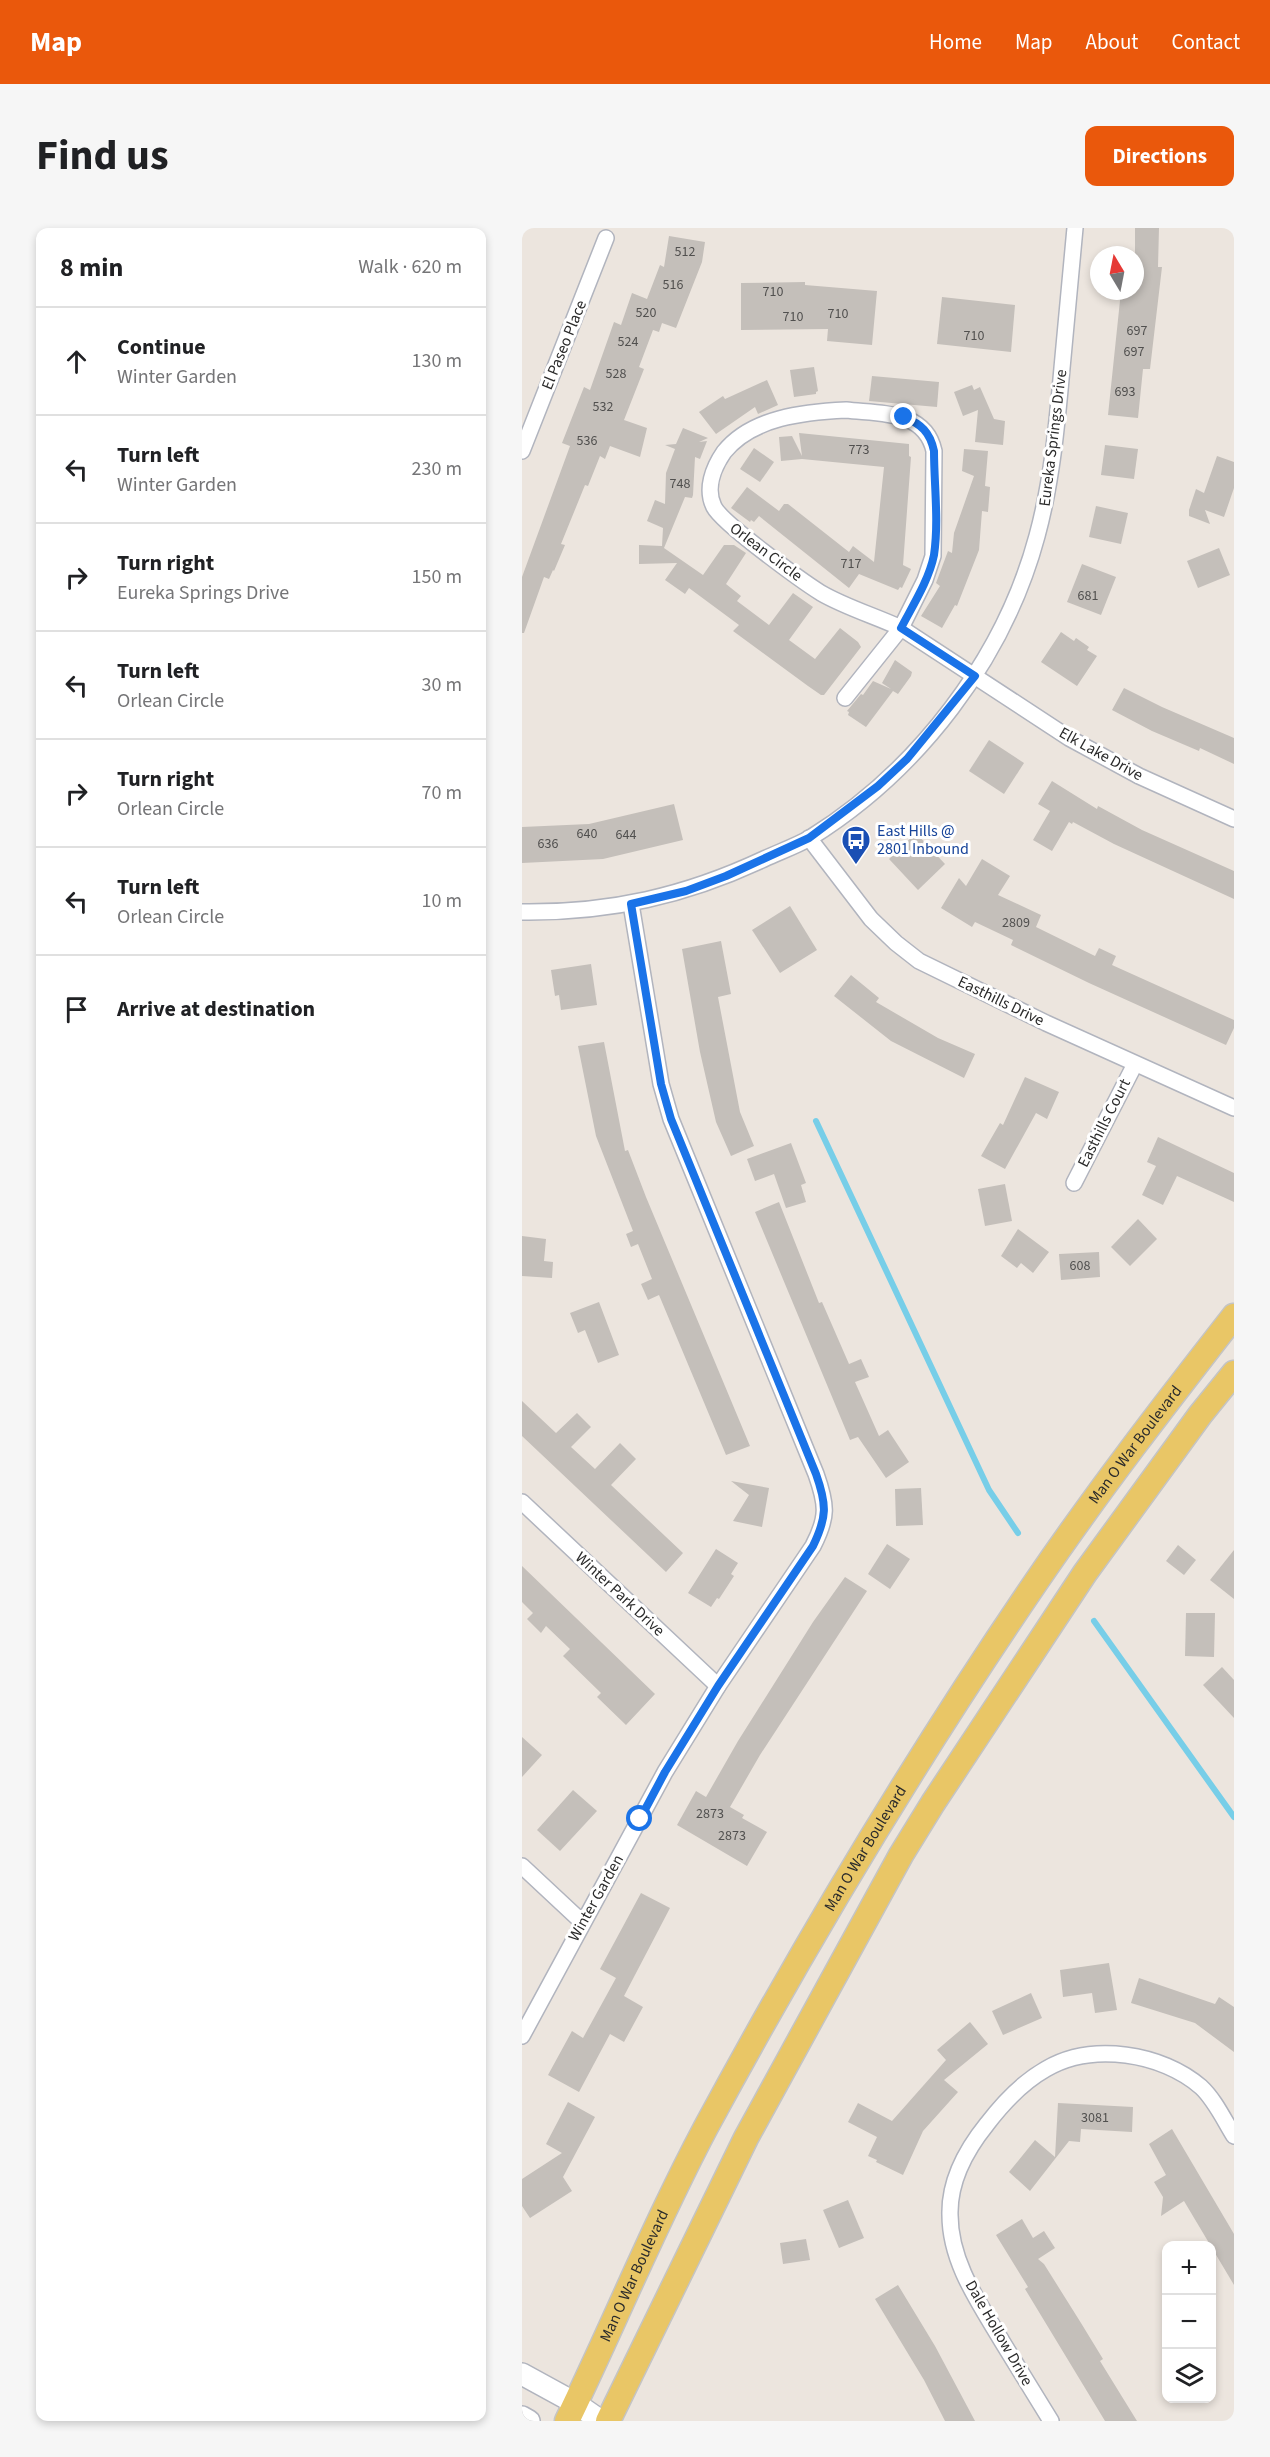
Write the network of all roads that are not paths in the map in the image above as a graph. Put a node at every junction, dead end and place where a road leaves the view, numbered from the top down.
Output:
1 (1075, 228) edge
2 (606, 238) dead end
3 (522, 451) edge
4 (901, 628) junction
5 (975, 676) junction
6 (845, 698) dead end
7 (1234, 819) edge
8 (809, 838) junction
9 (631, 904) junction
10 (522, 912) edge
11 (1135, 1064) junction
12 (1234, 1108) edge
13 (1074, 1183) dead end
14 (1234, 1316) edge
15 (1234, 1373) edge
16 (522, 1502) edge
17 (718, 1686) junction
18 (522, 1866) edge
19 (582, 1922) junction
20 (522, 2036) edge
21 (1234, 2136) edge
22 (522, 2374) edge
23 (571, 2412) edge
24 (522, 2417) edge
25 (529, 2421) edge
26 (601, 2421) edge
27 (608, 2421) edge
28 (1051, 2421) edge

1 - 5 street, Eureka Springs Drive
2 - 3 street, El Paseo Place
4 - 4 street, Orlean Circle
4 - 5 street, Orlean Circle
4 - 6 street, Orlean Circle
5 - 7 street, Elk Lake Drive
5 - 8 street, Eureka Springs Drive
8 - 9 street, Eureka Springs Drive
8 - 11 street, Easthills Drive
9 - 10 street, Eureka Springs Drive
9 - 17 street, Winter Garden
11 - 12 street, Easthills Drive
11 - 13 street, Easthills Court
14 - 23 main road, Man O War Boulevard
15 - 27 main road, Man O War Boulevard
16 - 17 street, Winter Park Drive
17 - 19 street, Winter Garden
18 - 19 street
19 - 20 street, Winter Garden
21 - 28 street, Dale Hollow Drive
22 - 23 main road
23 - 26 main road
24 - 25 main road

